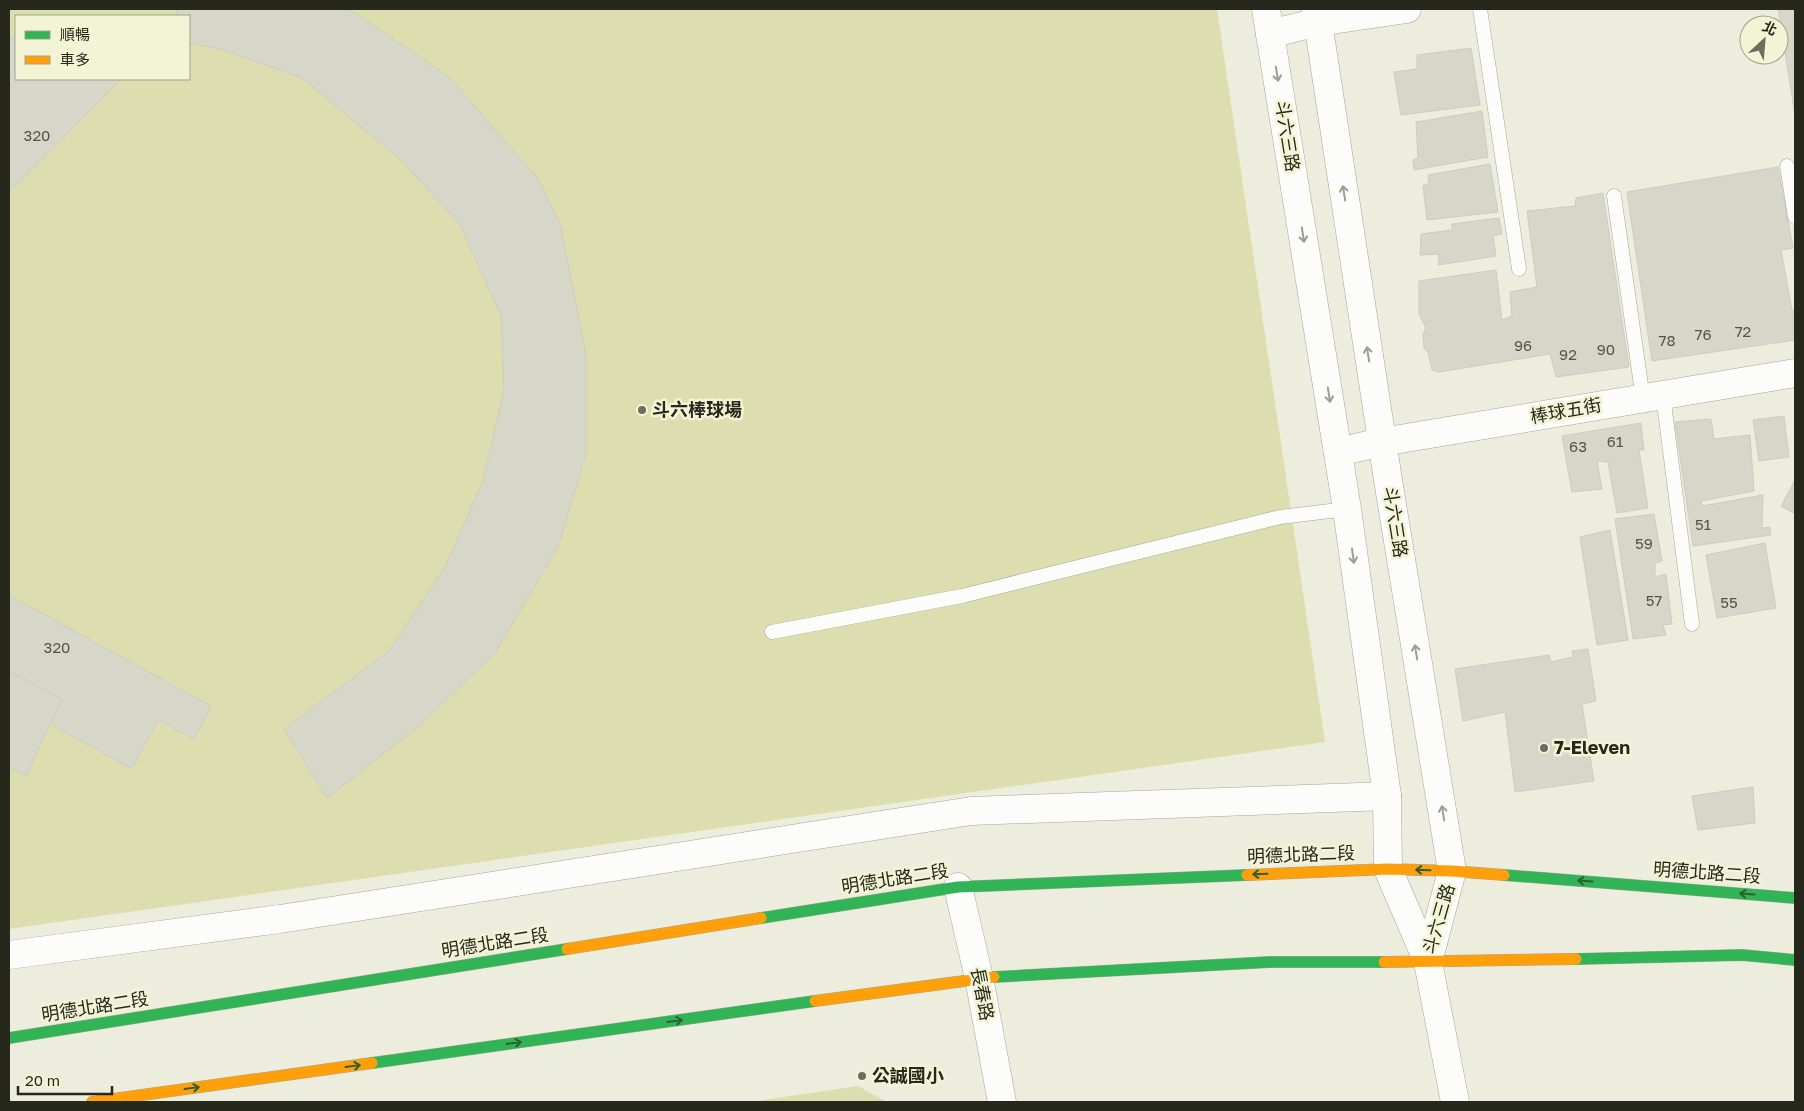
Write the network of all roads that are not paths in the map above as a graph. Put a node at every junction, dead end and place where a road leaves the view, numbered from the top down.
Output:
1 (1407, 9) edge
2 (1480, 9) edge
3 (1317, 16) edge
4 (1268, 21) edge
5 (1787, 166) dead end
6 (1614, 196) dead end
7 (1795, 217) edge
8 (1518, 268) dead end
9 (1795, 373) edge
10 (1653, 397) junction
11 (1382, 442) junction
12 (1338, 452) junction
13 (1347, 509) junction
14 (1692, 624) dead end
15 (772, 632) dead end
16 (1387, 796) junction
17 (1388, 869) junction
18 (1452, 871) junction
19 (958, 887) junction
20 (1795, 898) edge
21 (9, 955) edge
22 (1795, 960) edge
23 (1428, 962) junction
24 (980, 978) junction
25 (9, 1038) edge
26 (92, 1102) edge
27 (1002, 1102) edge
28 (1454, 1102) edge

1 - 3 street
2 - 8 lane
3 - 4 street
11 -> 3 street, 斗六三路
4 -> 12 street, 斗六三路
5 - 7 lane
6 - 10 lane
9 - 10 street, 棒球五街
10 - 11 street, 棒球五街
10 - 14 lane
11 - 12 street, 棒球五街
18 -> 11 street, 斗六三路
12 - 13 street, 斗六三路
13 - 15 lane
13 -> 16 street, 斗六三路
16 - 17 street, 斗六三路
16 - 21 street
18 -> 17 main road, 明德北路二段
17 -> 19 main road, 明德北路二段
17 - 23 street, 斗六三路
20 -> 18 main road, 明德北路二段
18 - 23 street, 斗六三路
19 - 24 street, 長春路
19 - 25 main road, 明德北路二段
22 - 23 main road
23 - 24 main road
23 - 28 street
26 -> 24 main road
24 - 27 street, 長春路

